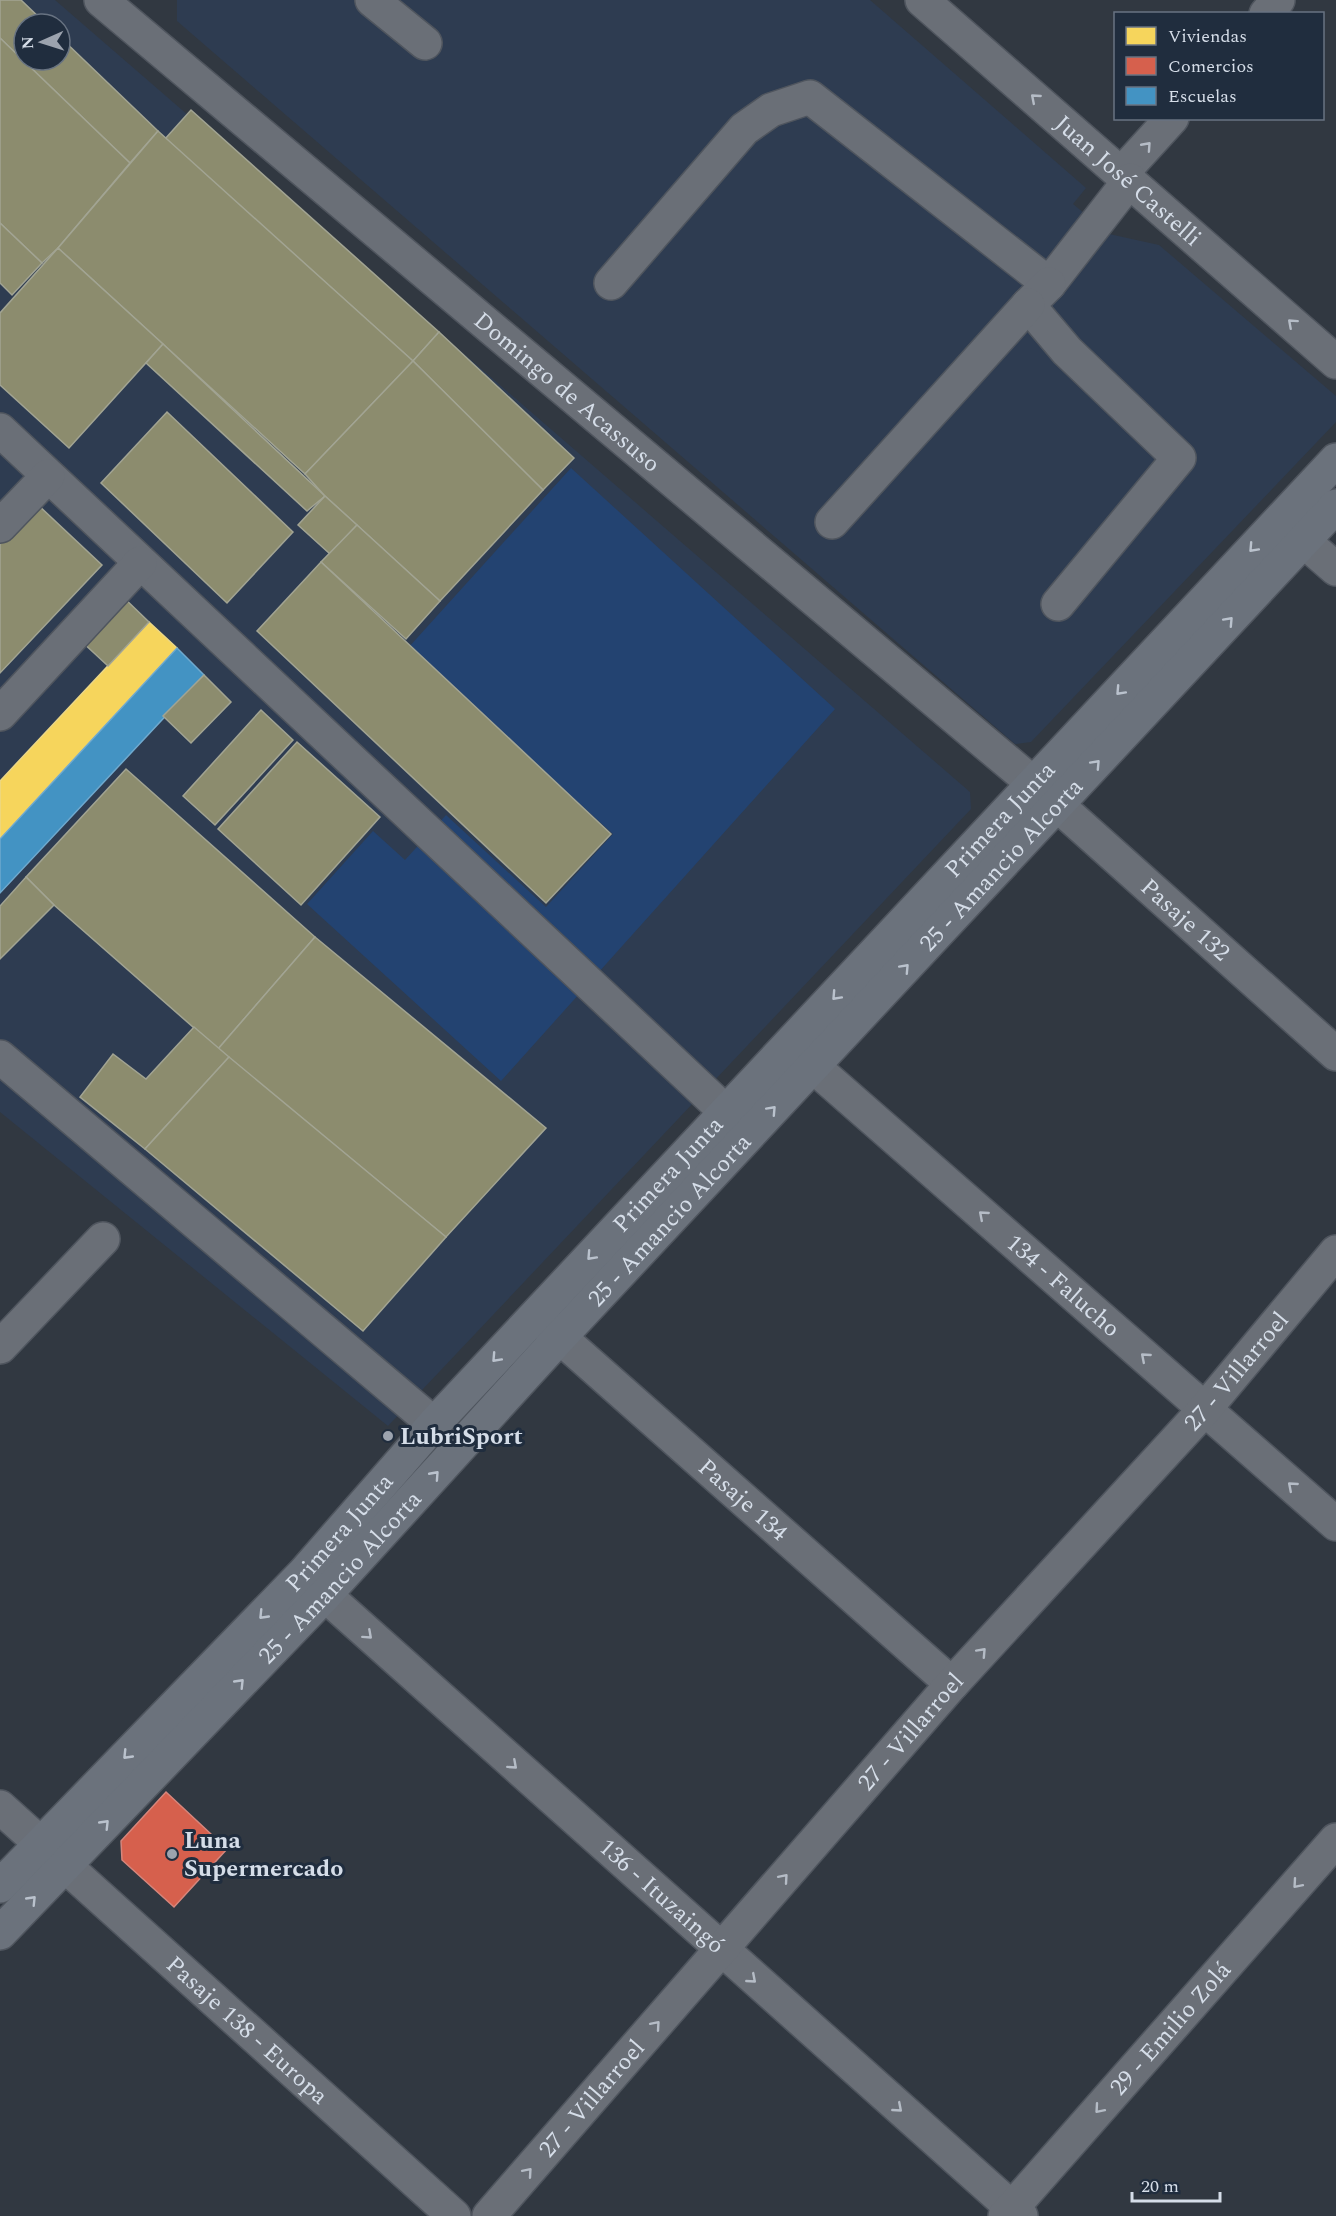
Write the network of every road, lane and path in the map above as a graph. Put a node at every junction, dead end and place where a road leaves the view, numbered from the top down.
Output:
1 (372, 0) edge
2 (922, 0) edge
3 (1278, 0) edge
4 (118, 5) edge
5 (1268, 12) edge
6 (425, 43) dead end
7 (1170, 120) edge
8 (1126, 177) junction
9 (611, 283) dead end
10 (1039, 294) junction
11 (1336, 362) edge
12 (0, 430) edge
13 (1336, 460) edge
14 (48, 476) junction
15 (1336, 506) edge
16 (832, 522) dead end
17 (0, 526) edge
18 (1292, 530) junction
19 (140, 563) junction
20 (1336, 569) edge
21 (1058, 604) dead end
22 (0, 714) edge
23 (1045, 795) junction
24 (1336, 1054) edge
25 (0, 1057) edge
26 (801, 1057) junction
27 (727, 1113) junction
28 (103, 1239) dead end
29 (1336, 1252) edge
30 (535, 1315) junction
31 (560, 1337) junction
32 (0, 1347) edge
33 (1205, 1409) junction
34 (435, 1424) junction
35 (1336, 1524) edge
36 (314, 1584) junction
37 (952, 1684) junction
38 (0, 1807) edge
39 (1336, 1840) edge
40 (40, 1845) junction
41 (65, 1866) junction
42 (0, 1886) edge
43 (0, 1933) edge
44 (721, 1951) junction
45 (1013, 2213) edge
46 (454, 2216) edge
47 (489, 2216) edge

1 - 6 street
8 -> 2 street, Juan José Castelli
3 - 5 street
4 - 23 street, Domingo de Acassuso
8 -> 7 street
8 - 10 street
11 -> 8 street, Juan José Castelli
9 - 10 street
10 - 16 street
10 - 21 street
12 - 14 street
13 - 18 main road, Primera Junta
14 - 17 street
14 - 19 street
15 - 18 main road
18 - 20 street
18 - 23 main road, Primera Junta
19 - 22 street
19 - 27 street
23 - 24 street, Pasaje 132
23 - 26 main road, Primera Junta
25 - 34 street
26 - 27 main road, Primera Junta
31 -> 26 main road, 25 - Amancio Alcorta
33 -> 26 street, 134 - Falucho
27 -> 30 main road, Primera Junta
28 - 32 street
29 - 33 street, 27 - Villarroel
30 - 31 street, Pasaje 134
30 -> 34 main road, Primera Junta
36 -> 31 main road, 25 - Amancio Alcorta
31 - 37 street, Pasaje 134
35 -> 33 street, 134 - Falucho
37 -> 33 street, 27 - Villarroel
34 - 36 main road, Primera Junta
36 -> 40 main road, Primera Junta
41 -> 36 main road, 25 - Amancio Alcorta
36 -> 44 street, 136 - Ituzaingó
44 -> 37 street, 27 - Villarroel
38 - 40 street, Pasaje 138 - Europa
39 -> 45 street, 29 - Emilio Zolá
40 - 41 street, Pasaje 138 - Europa
40 - 42 main road, Primera Junta
43 -> 41 main road, 25 - Amancio Alcorta
41 - 46 street, Pasaje 138 - Europa
44 -> 45 street, 136 - Ituzaingó
47 -> 44 street, 27 - Villarroel

